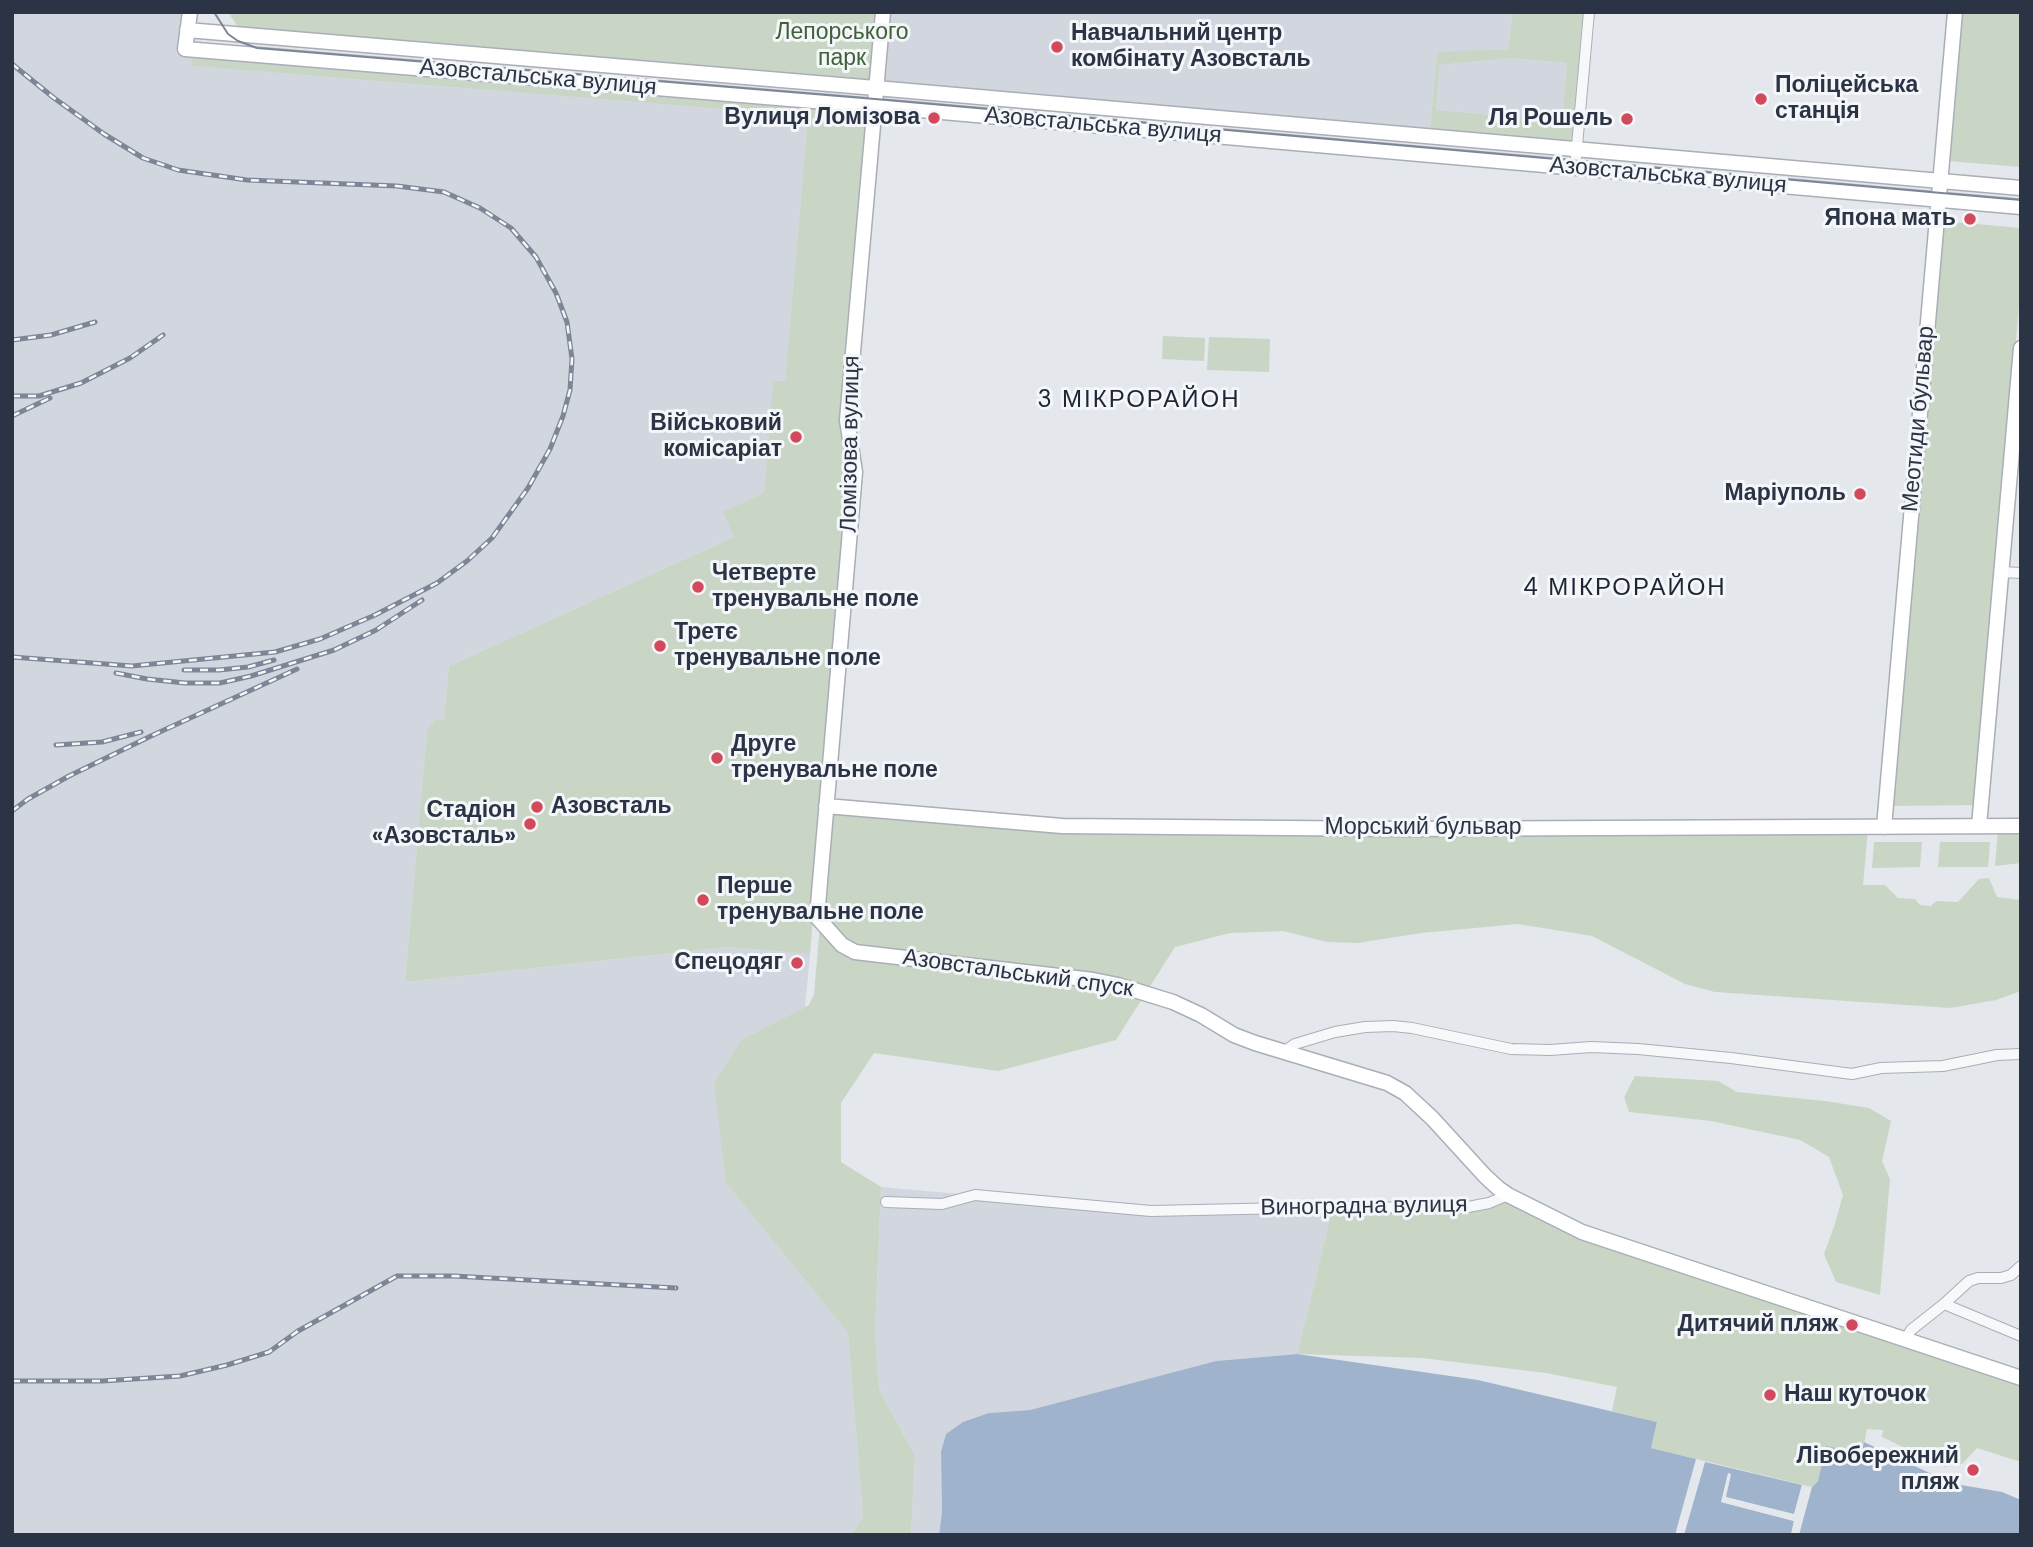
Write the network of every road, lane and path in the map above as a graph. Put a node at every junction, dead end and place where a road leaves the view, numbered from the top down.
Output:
1 (190, 12) edge
2 (883, 12) edge
3 (1589, 12) edge
4 (1955, 12) edge
5 (187, 30) junction
6 (876, 88) junction
7 (874, 106) junction
8 (1577, 149) junction
9 (1575, 168) junction
10 (1941, 181) junction
11 (2021, 188) edge
12 (1939, 200) junction
13 (2021, 207) edge
14 (2021, 348) edge
15 (2001, 572) junction
16 (2021, 573) edge
17 (826, 806) junction
18 (1979, 826) junction
19 (2021, 826) edge
20 (1884, 827) junction
21 (817, 917) joint
22 (1283, 1052) junction
23 (2021, 1054) edge
24 (1508, 1195) junction
25 (886, 1202) dead end
26 (2021, 1266) edge
27 (1944, 1304) junction
28 (2021, 1336) edge
29 (1905, 1340) junction
30 (2021, 1378) edge

1 - 5 street
2 - 6 street, Ломізова вулиця
3 - 8 street
4 - 10 street, Меотиди бульвар
5 - 6 street, Азовстальська вулиця
5 - 7 street, Азовстальська вулиця
6 - 7 street, Ломізова вулиця
6 - 8 street, Азовстальська вулиця
7 - 9 street, Азовстальська вулиця
7 - 17 street, Ломізова вулиця
8 - 9 street
8 - 10 street, Азовстальська вулиця
9 - 12 street, Азовстальська вулиця
10 - 11 street, Азовстальська вулиця
10 - 12 street, Меотиди бульвар
12 - 13 street, Азовстальська вулиця
12 - 20 street, Меотиди бульвар
14 - 15 street
15 - 16 street
15 - 18 street
17 - 20 street, Морський бульвар
17 - 21 street, Ломізова вулиця
18 - 19 street, Морський бульвар
18 - 20 street, Морський бульвар
21 - 22 street, Азовстальський спуск
22 - 23 street
22 - 24 street, Азовстальський спуск
24 - 25 street, Виноградна вулиця
24 - 29 street
26 - 27 street
27 - 28 street
27 - 29 street
29 - 30 street

